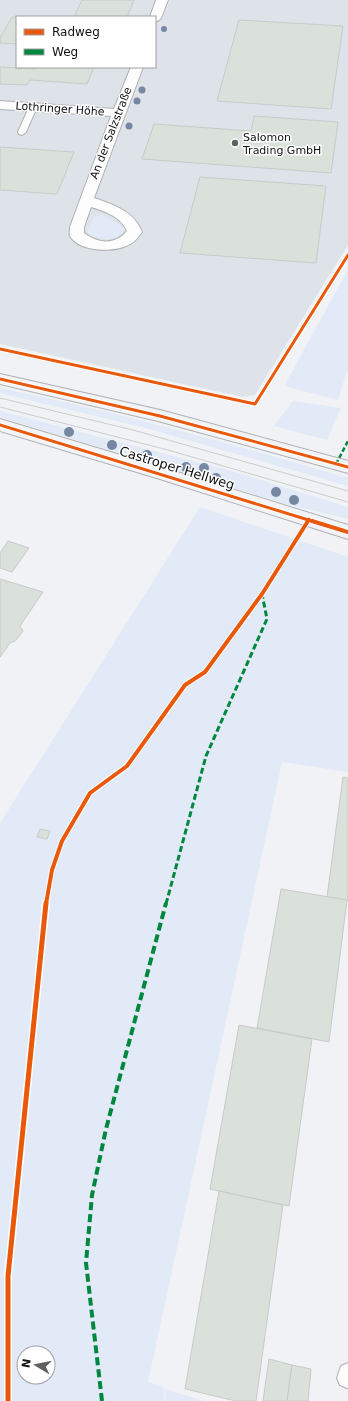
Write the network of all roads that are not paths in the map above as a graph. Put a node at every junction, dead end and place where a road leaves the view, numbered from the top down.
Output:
1 (162, 0) edge
2 (156, 16) edge
3 (137, 68) edge
4 (0, 105) edge
5 (33, 107) junction
6 (119, 113) junction
7 (22, 132) dead end
8 (86, 200) dead end
9 (0, 380) edge
10 (0, 426) edge
11 (348, 468) edge
12 (348, 532) edge
13 (348, 1372) edge
14 (348, 1378) edge

1 - 2 street
3 - 6 street, An der Salzstraße
4 - 5 street, Lothringer Höhe
5 - 6 street, Lothringer Höhe
5 - 7 lane
6 - 8 street, An der Salzstraße
9 - 11 main road
10 - 12 main road, Castroper Hellweg
13 - 14 lane

